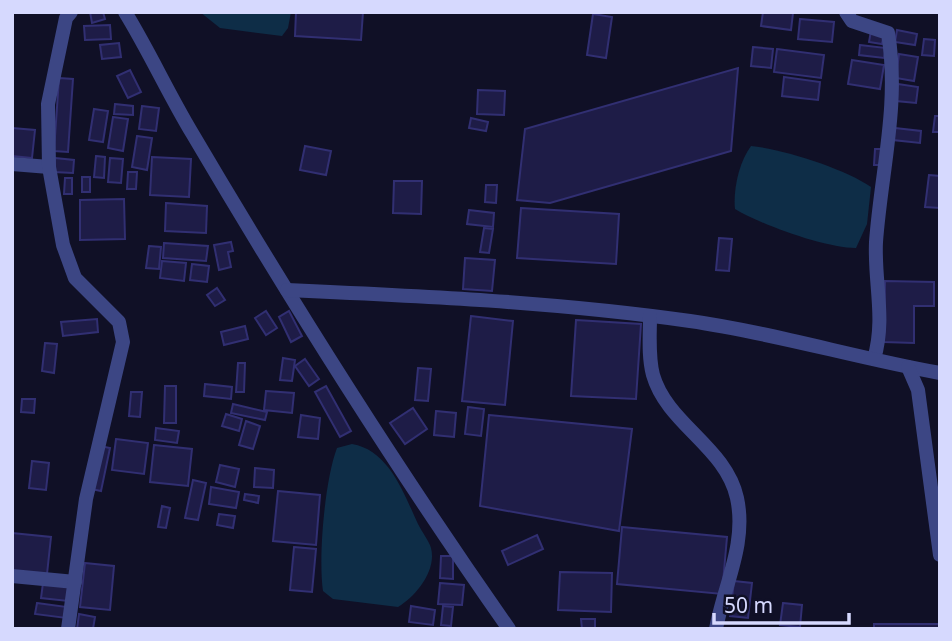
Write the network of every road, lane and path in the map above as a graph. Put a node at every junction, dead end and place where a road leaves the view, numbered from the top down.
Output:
1 (71, 12) edge
2 (125, 12) edge
3 (846, 12) edge
4 (12, 164) edge
5 (49, 167) junction
6 (287, 289) junction
7 (650, 316) junction
8 (873, 359) junction
9 (908, 368) junction
10 (940, 373) edge
11 (940, 555) edge
12 (12, 576) edge
13 (75, 582) junction
14 (68, 629) edge
15 (509, 629) edge
16 (716, 629) edge

1 - 5 street
2 - 6 street
3 - 8 street
4 - 5 street
5 - 13 street
6 - 7 street
6 - 15 street
7 - 8 street
7 - 16 street
8 - 9 street
9 - 10 street
9 - 11 street
12 - 13 street
13 - 14 street

